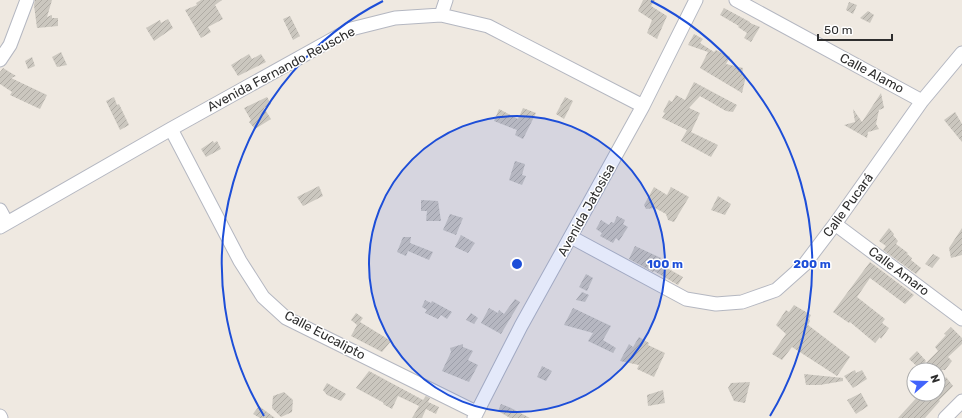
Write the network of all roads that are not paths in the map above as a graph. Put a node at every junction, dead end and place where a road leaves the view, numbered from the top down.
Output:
1 (27, 0) edge
2 (446, 0) edge
3 (696, 0) edge
4 (736, 0) edge
5 (442, 15) junction
6 (962, 53) edge
7 (0, 60) edge
8 (922, 101) junction
9 (643, 106) junction
10 (171, 129) junction
11 (0, 210) edge
12 (835, 224) junction
13 (3, 225) edge
14 (571, 237) junction
15 (962, 319) edge
16 (962, 400) edge
17 (475, 415) edge
18 (945, 418) edge

1 - 7 street
2 - 5 street
3 - 9 street, Avenida Jatosisa
4 - 8 street, Calle Alamo
5 - 9 street, Avenida Fernando Reusche
5 - 10 street, Avenida Fernando Reusche
6 - 8 street, Calle Pucará
8 - 12 street, Calle Pucará
9 - 14 street, Avenida Jatosisa
10 - 13 street, Avenida Fernando Reusche
10 - 17 street, Calle Eucalipto
11 - 13 street
12 - 14 street, Calle Pucará
12 - 15 street, Calle Amaro
14 - 17 street, Avenida Jatosisa
16 - 18 street

